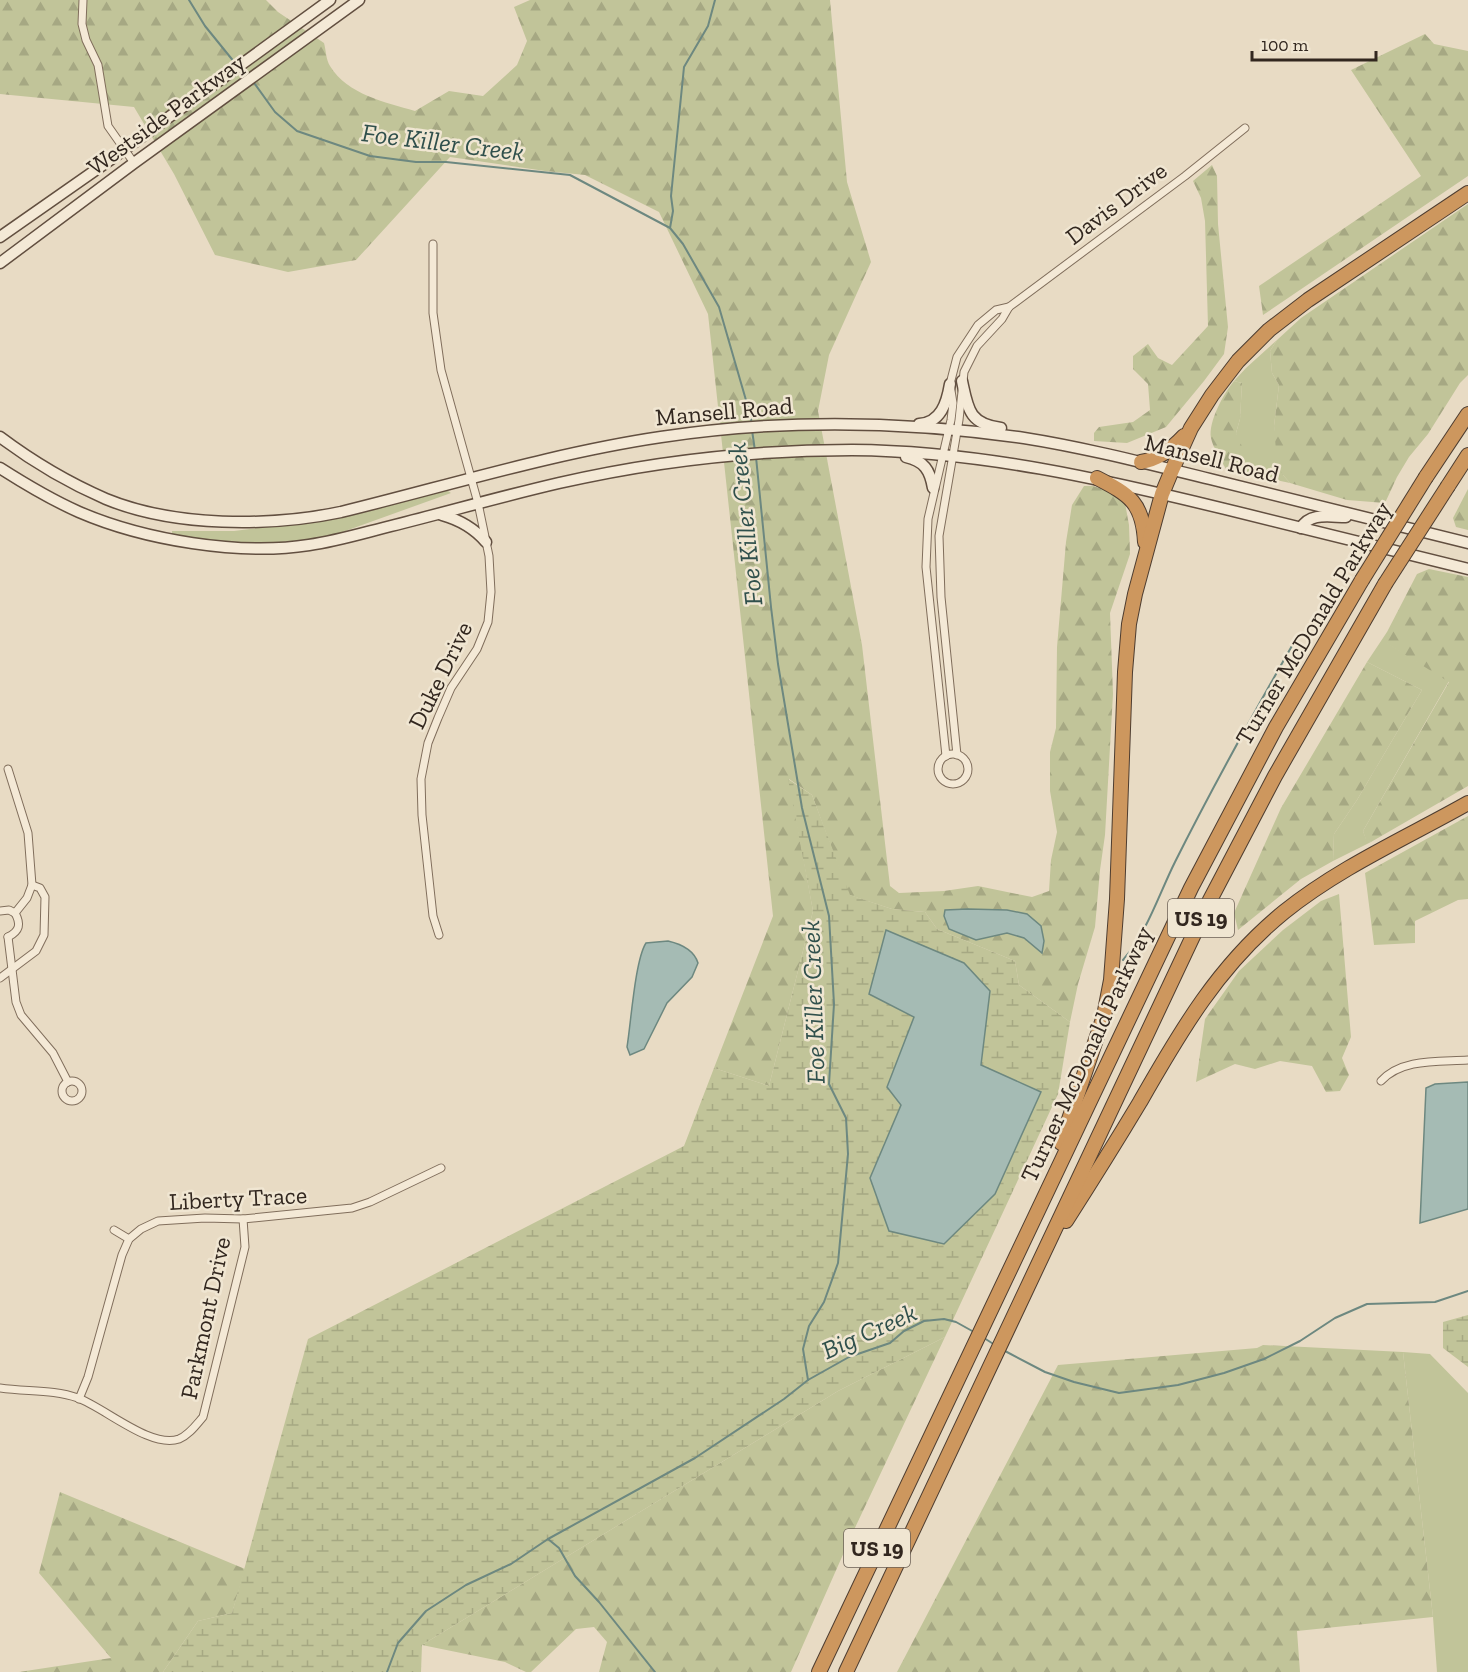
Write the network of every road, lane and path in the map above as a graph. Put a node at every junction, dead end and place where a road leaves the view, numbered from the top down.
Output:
1 (83, 0) edge
2 (330, 0) edge
3 (359, 0) edge
4 (1245, 128) dead end
5 (124, 150) junction
6 (134, 163) junction
7 (1468, 193) edge
8 (0, 237) edge
9 (433, 244) dead end
10 (0, 263) edge
11 (1009, 307) junction
12 (966, 341) junction
13 (977, 346) junction
14 (962, 381) junction
15 (950, 384) junction
16 (1468, 414) edge
17 (887, 426) junction
18 (1191, 428) junction
19 (953, 430) junction
20 (0, 437) edge
21 (1047, 442) junction
22 (885, 451) junction
23 (1468, 455) edge
24 (947, 456) junction
25 (1141, 462) junction
26 (0, 468) edge
27 (1172, 470) junction
28 (472, 478) junction
29 (1097, 478) junction
30 (933, 488) junction
31 (1162, 494) junction
32 (478, 503) junction
33 (439, 514) junction
34 (1367, 518) junction
35 (1301, 528) junction
36 (486, 543) junction
37 (1468, 543) edge
38 (1146, 553) junction
39 (1468, 569) edge
40 (957, 755) junction
41 (946, 756) junction
42 (8, 769) dead end
43 (1468, 804) edge
44 (32, 885) junction
45 (0, 911) edge
46 (15, 913) junction
47 (440, 935) dead end
48 (4, 936) edge
49 (12, 969) junction
50 (0, 978) edge
51 (1468, 1060) edge
52 (1381, 1081) dead end
53 (68, 1082) dead end
54 (441, 1168) dead end
55 (1042, 1199) junction
56 (243, 1219) junction
57 (114, 1230) dead end
58 (129, 1239) junction
59 (1038, 1263) junction
60 (0, 1388) edge
61 (79, 1399) junction
62 (819, 1672) edge
63 (846, 1672) edge

1 - 5 street
2 - 5 main road, Westside Parkway
3 - 6 main road, Westside Parkway
4 - 11 street, Davis Drive
5 - 6 street
5 - 8 main road, Westside Parkway
6 - 10 main road, Westside Parkway
7 - 18 highway
9 - 28 street, Duke Drive
11 - 12 street, Davis Drive
11 - 13 street, Davis Drive
12 - 13 street
12 - 15 street, Davis Drive
13 - 14 street, Davis Drive
14 - 19 street, Davis Drive
14 - 21 main road
15 - 17 main road
15 - 19 street, Davis Drive
16 - 55 highway, Turner McDonald Parkway / US 19, bridge
17 - 19 main road, Mansell Road
17 - 28 main road, Mansell Road
18 - 25 highway
18 - 27 highway
19 - 21 main road, Mansell Road
19 - 24 street
20 - 28 main road, Mansell Road
21 - 25 main road, Mansell Road
22 - 24 main road, Mansell Road
22 - 30 main road
22 - 32 main road, Mansell Road
23 - 59 highway, Turner McDonald Parkway / US 19, bridge
24 - 29 main road, Mansell Road
24 - 30 street
24 - 40 street
25 - 27 main road, Mansell Road
26 - 33 main road, Mansell Road
27 - 31 highway
27 - 34 main road, Mansell Road
28 - 32 street, Duke Drive
29 - 31 main road, Mansell Road
29 - 38 highway
30 - 41 street
31 - 35 main road, Mansell Road
31 - 38 highway
32 - 33 main road, Mansell Road
32 - 36 street, Duke Drive
33 - 36 main road
34 - 35 main road
34 - 37 main road, Mansell Road
35 - 39 main road, Mansell Road
36 - 47 street, Duke Drive
38 - 55 highway
40 - 41 street
40 - 41 street
42 - 44 street
43 - 59 highway
44 - 46 street
44 - 49 street
45 - 46 street
46 - 48 street
48 - 49 street
49 - 50 street
49 - 53 street
51 - 52 street
54 - 56 street, Liberty Trace
55 - 62 highway, Turner McDonald Parkway / US 19
56 - 58 street, Liberty Trace
56 - 61 street, Parkmont Drive
57 - 58 street
58 - 61 street
59 - 63 highway, Turner McDonald Parkway / US 19
60 - 61 street, Parkmont Drive

